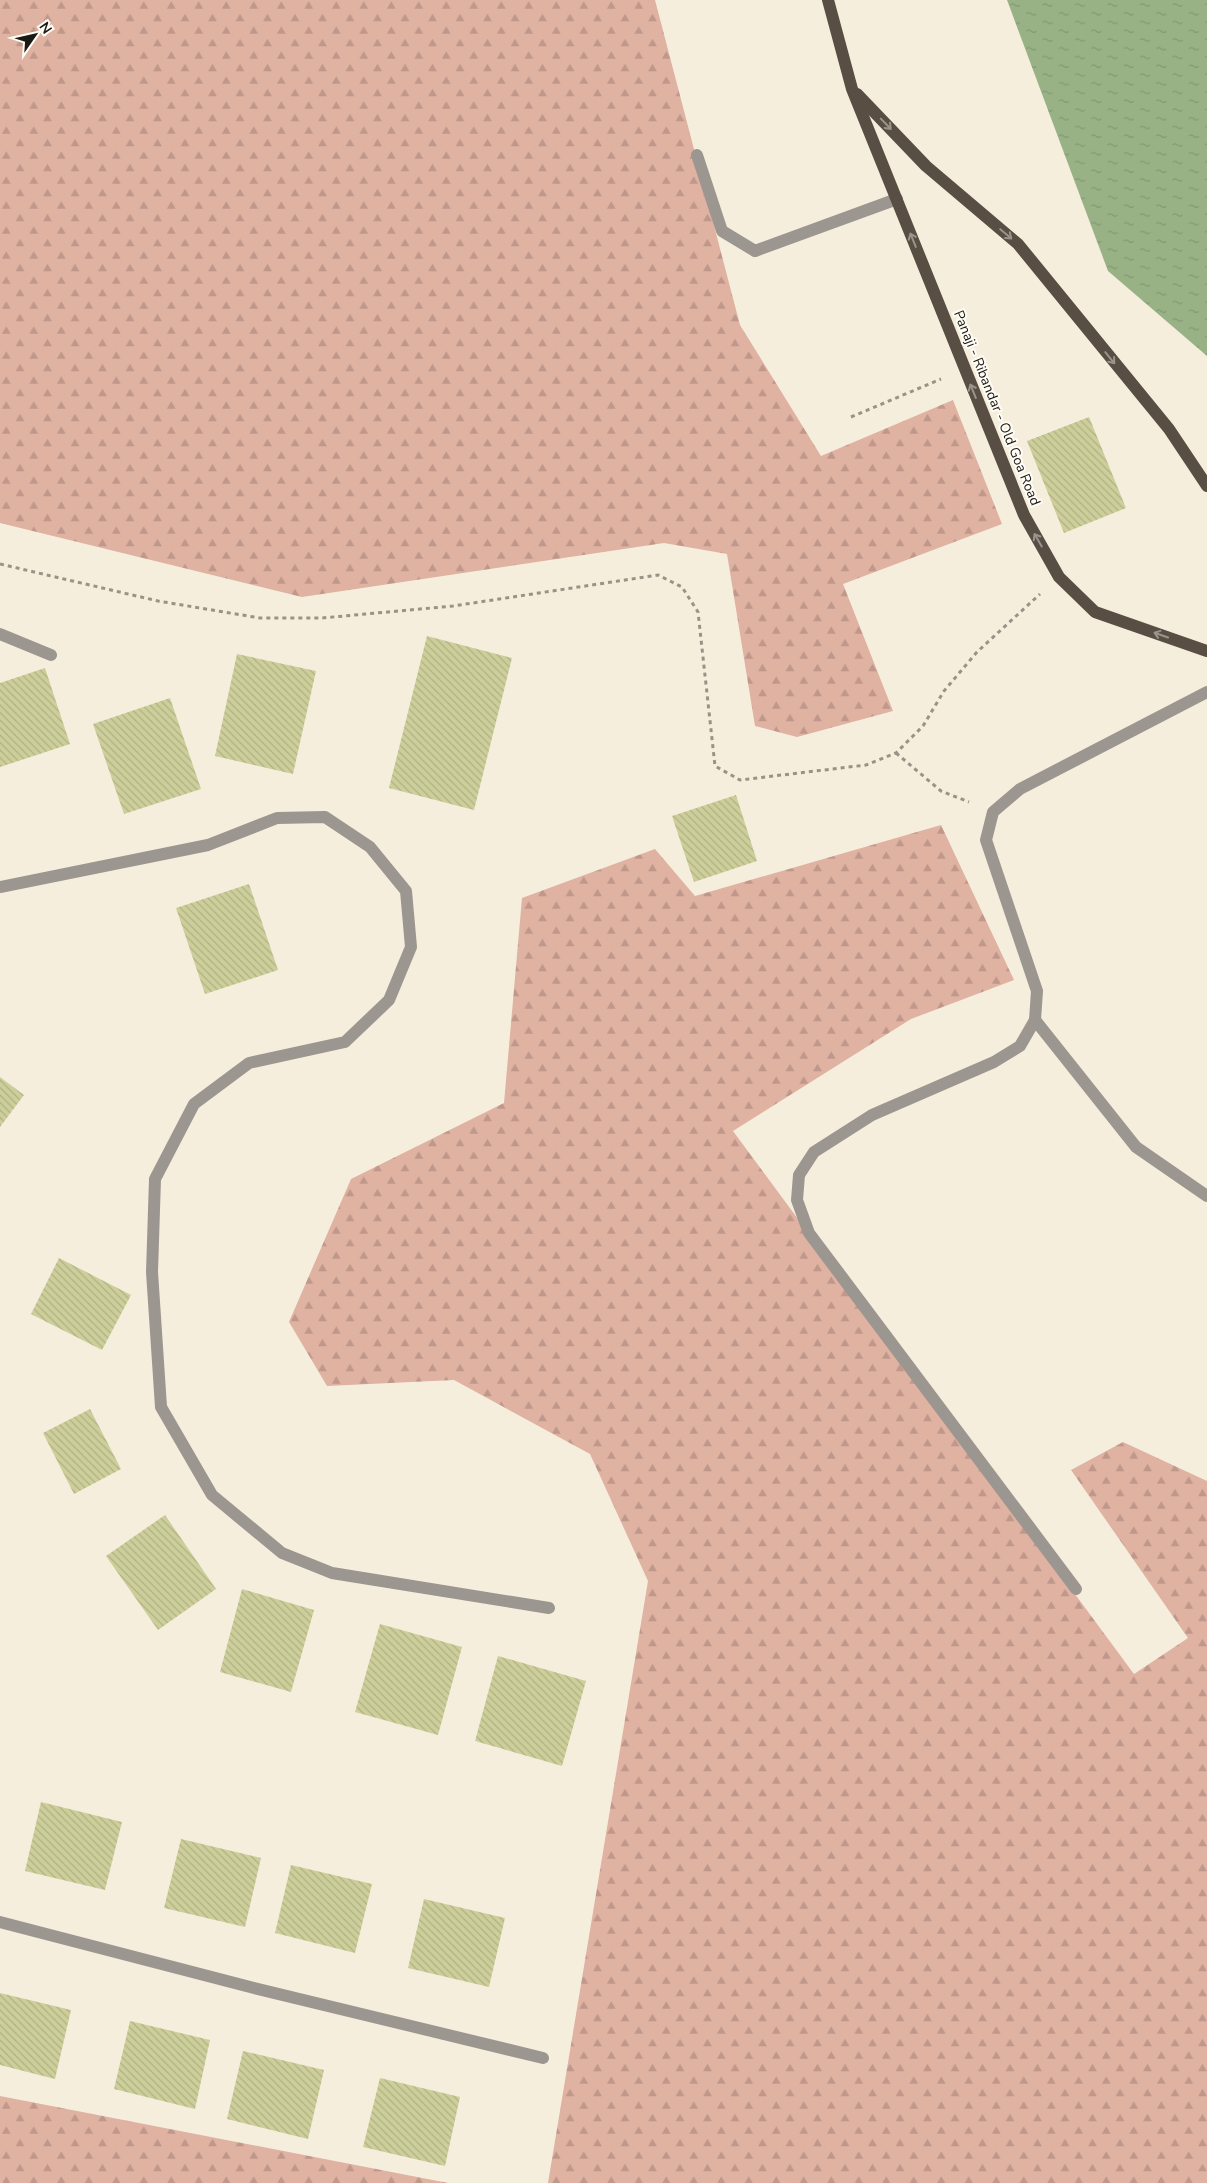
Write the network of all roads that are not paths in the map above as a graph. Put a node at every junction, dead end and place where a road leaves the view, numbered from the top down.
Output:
1 (828, 0) edge
2 (852, 89) junction
3 (697, 155) dead end
4 (897, 199) junction
5 (1207, 486) edge
6 (0, 634) edge
7 (1207, 651) edge
8 (51, 655) dead end
9 (1207, 692) edge
10 (0, 887) edge
11 (1035, 1020) junction
12 (1207, 1196) edge
13 (1076, 1590) dead end
14 (549, 1608) dead end
15 (0, 1922) edge
16 (543, 2058) dead end

1 - 2 main road, Panaji - Ribandar - Old Goa Road
2 - 4 main road, Panaji - Ribandar - Old Goa Road
2 -> 5 main road, Panaji - Ribandar - Old Goa Road
3 - 4 street
7 -> 4 main road, Panaji - Ribandar - Old Goa Road
6 - 8 street
9 - 11 street
10 - 14 street
11 - 12 street
11 - 13 street
15 - 16 street

